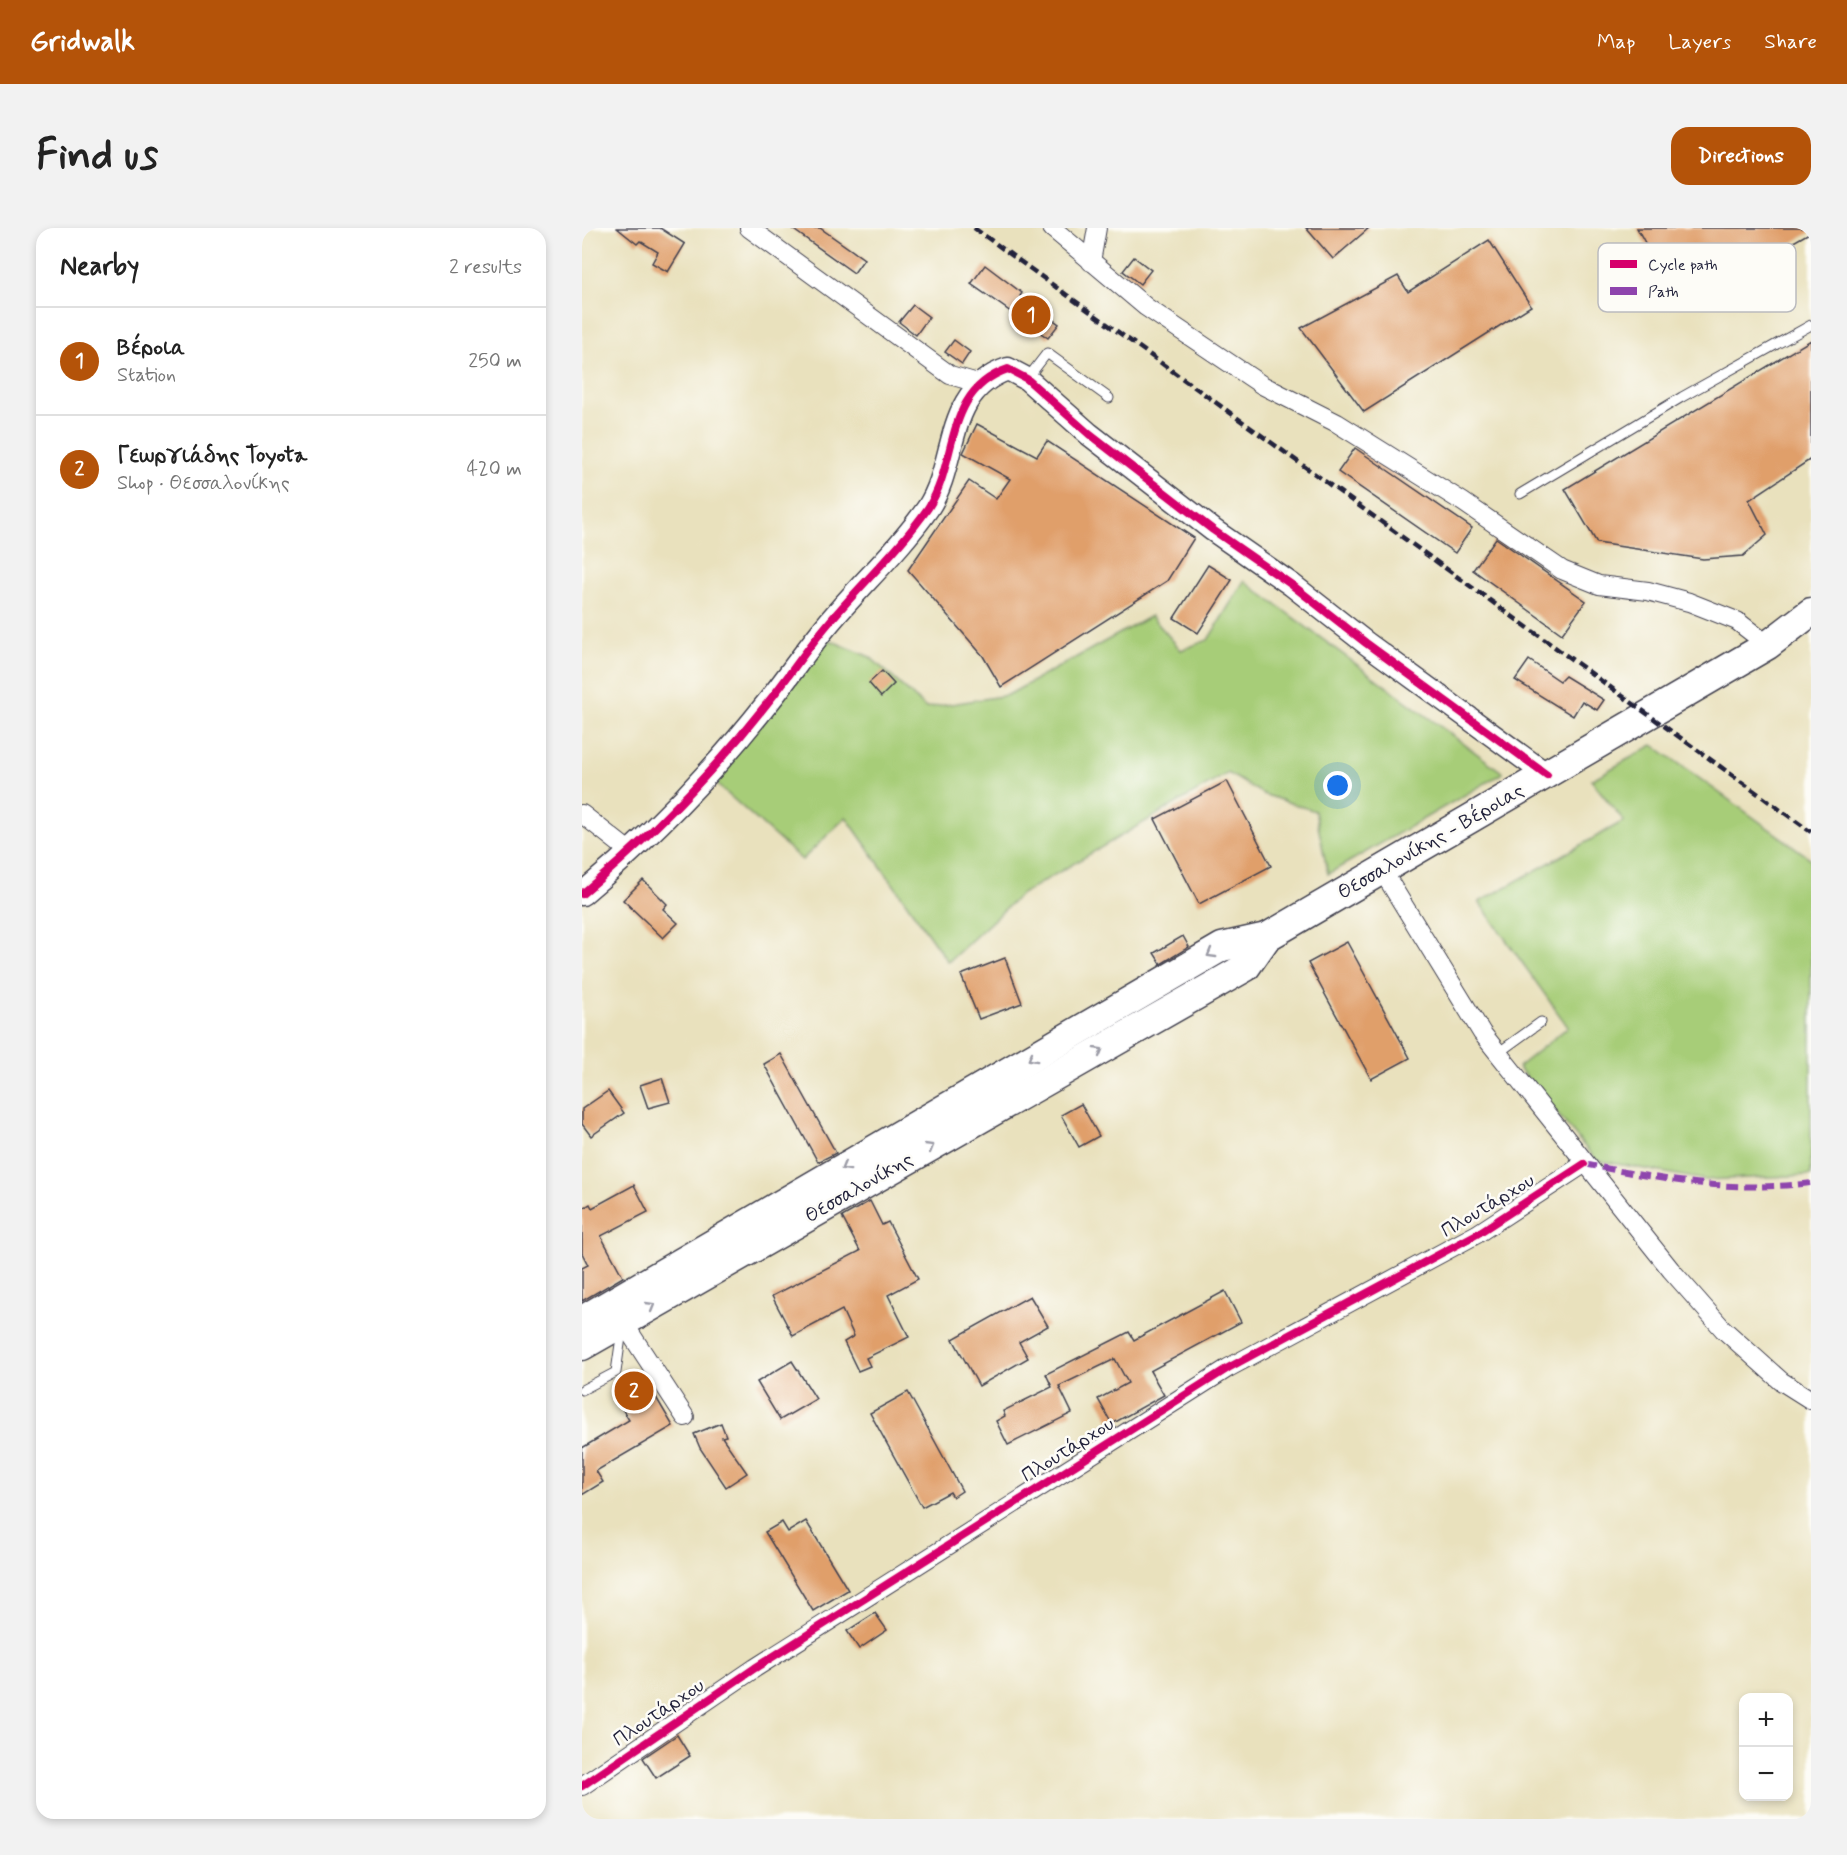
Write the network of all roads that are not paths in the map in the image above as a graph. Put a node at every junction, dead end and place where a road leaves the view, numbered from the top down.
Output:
1 (749, 228) edge
2 (1052, 228) edge
3 (1096, 228) edge
4 (1091, 262) junction
5 (1811, 326) edge
6 (1027, 379) junction
7 (981, 384) junction
8 (1109, 398) dead end
9 (1520, 494) dead end
10 (1811, 612) edge
11 (1811, 627) edge
12 (1775, 641) junction
13 (1547, 775) junction
14 (582, 814) edge
15 (629, 851) junction
16 (1382, 870) junction
17 (582, 894) edge
18 (1266, 938) junction
19 (1118, 1007) joint
20 (1540, 1022) dead end
21 (1137, 1029) joint
22 (1498, 1053) junction
23 (1584, 1164) junction
24 (582, 1320) edge
25 (623, 1322) junction
26 (582, 1346) edge
27 (582, 1390) edge
28 (1811, 1400) edge
29 (685, 1416) dead end
30 (582, 1786) edge

1 - 7 street
2 - 4 street
3 - 4 street
4 - 12 street
5 - 9 lane
6 - 7 street
6 - 8 lane
6 - 13 street
7 - 15 street
10 - 12 main road, Θεσσαλονίκης - Βέροιας
11 - 12 main road, Θεσσαλονίκης - Βέροιας
12 - 13 main road, Θεσσαλονίκης - Βέροιας
13 - 16 main road, Θεσσαλονίκης - Βέροιας
14 - 15 street
15 - 17 street
16 - 18 main road, Θεσσαλονίκης - Βέροιας
16 - 22 street
18 -> 19 main road, Θεσσαλονίκης - Βέροιας
18 - 21 main road, Θεσσαλονίκης - Βέροιας
19 -> 24 main road, Θεσσαλονίκης
20 - 22 lane
25 -> 21 main road, Θεσσαλονίκης
22 - 23 street
23 - 28 street
23 - 30 street, Πλουτάρχου
25 - 26 main road, Θεσσαλονίκης
25 - 27 lane
25 - 29 street

